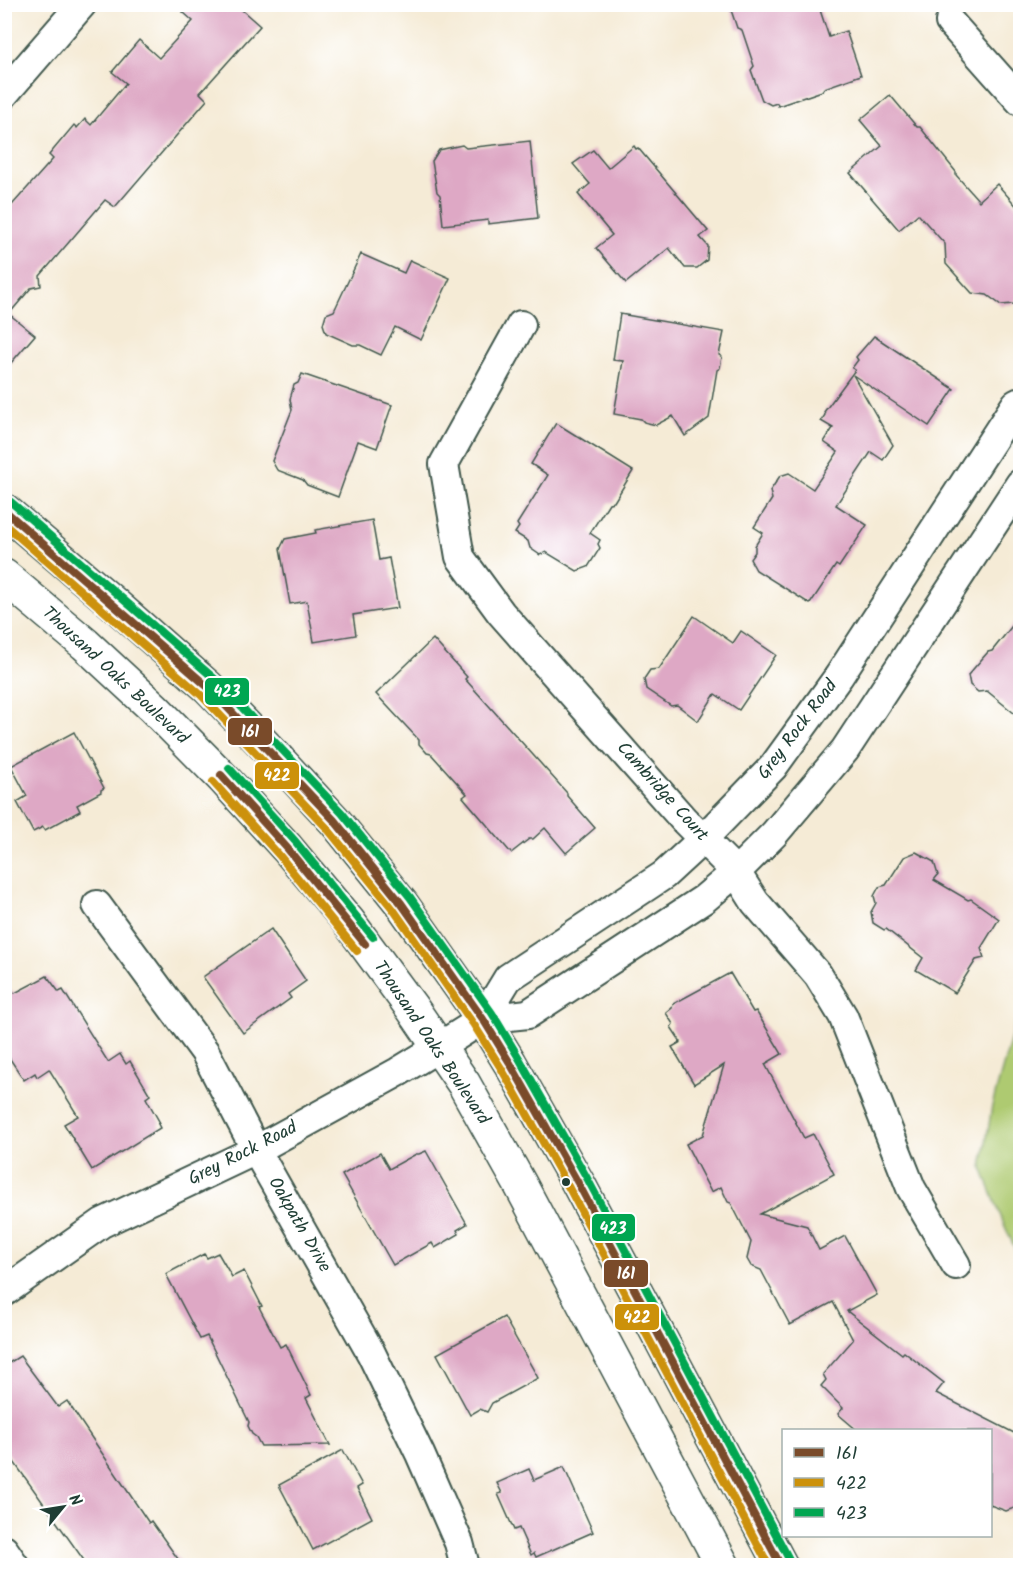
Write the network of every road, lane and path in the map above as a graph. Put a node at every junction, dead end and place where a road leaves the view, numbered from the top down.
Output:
1 (82, 4) edge
2 (950, 22) dead end
3 (4, 94) edge
4 (1020, 101) edge
5 (521, 325) dead end
6 (1020, 402) edge
7 (1020, 484) edge
8 (4, 510) edge
9 (4, 576) edge
10 (703, 839) junction
11 (736, 872) junction
12 (97, 905) dead end
13 (483, 1019) junction
14 (439, 1047) junction
15 (256, 1150) junction
16 (956, 1265) dead end
17 (4, 1292) edge
18 (4, 1550) edge
19 (15, 1566) edge
20 (465, 1566) edge
21 (723, 1566) edge
22 (781, 1566) edge

1 - 3 street
2 - 4 street
5 - 10 street, Cambridge Court
6 - 10 street, Grey Rock Road
7 - 11 street, Grey Rock Road
8 - 13 main road
9 - 14 main road, Thousand Oaks Boulevard
10 - 11 street, Cambridge Court
10 - 13 street, Grey Rock Road
11 - 13 street, Grey Rock Road
11 - 16 street, Cambridge Court
12 - 15 street, Oakpath Drive
13 - 14 street, Grey Rock Road
13 - 22 main road
14 - 15 street, Grey Rock Road
14 - 21 main road, Thousand Oaks Boulevard
15 - 17 street, Grey Rock Road
15 - 20 street, Oakpath Drive
18 - 19 street

